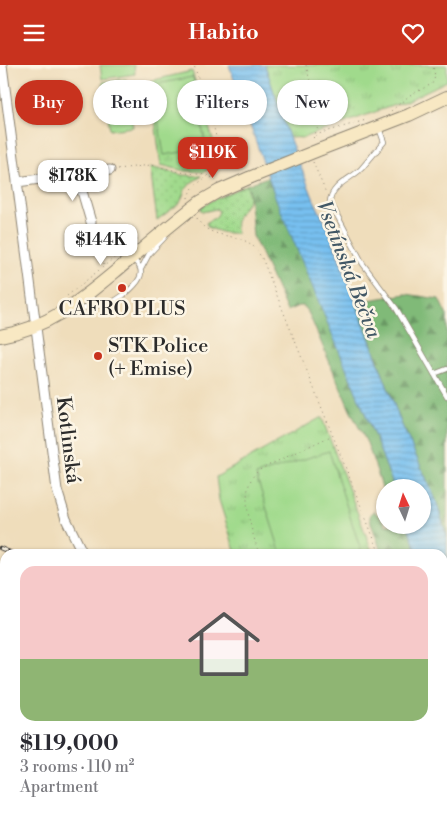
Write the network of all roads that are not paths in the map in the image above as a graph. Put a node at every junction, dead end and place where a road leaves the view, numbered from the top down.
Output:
1 (2, 65) edge
2 (447, 97) edge
3 (379, 123) junction
4 (110, 170) road end
5 (76, 174) junction
6 (17, 182) junction
7 (91, 222) road end
8 (173, 223) junction
9 (131, 259) junction
10 (141, 269) junction
11 (88, 294) junction
12 (103, 305) junction
13 (54, 317) junction
14 (37, 326) junction
15 (0, 336) edge
16 (447, 369) edge
17 (434, 374) junction
18 (447, 396) edge
19 (81, 549) edge

1 - 6 street, Kotlinská
2 - 3 main road
3 - 8 main road, bridge
3 - 17 lane
4 - 5 street
5 - 6 street
5 - 7 street
6 - 14 street, Kotlinská
8 - 9 main road
8 - 10 lane
9 - 10 lane
9 - 11 main road
10 - 12 lane
11 - 12 lane
11 - 13 main road
12 - 13 lane
13 - 14 main road
14 - 15 main road
14 - 19 street, Kotlinská
16 - 17 lane
17 - 18 lane

